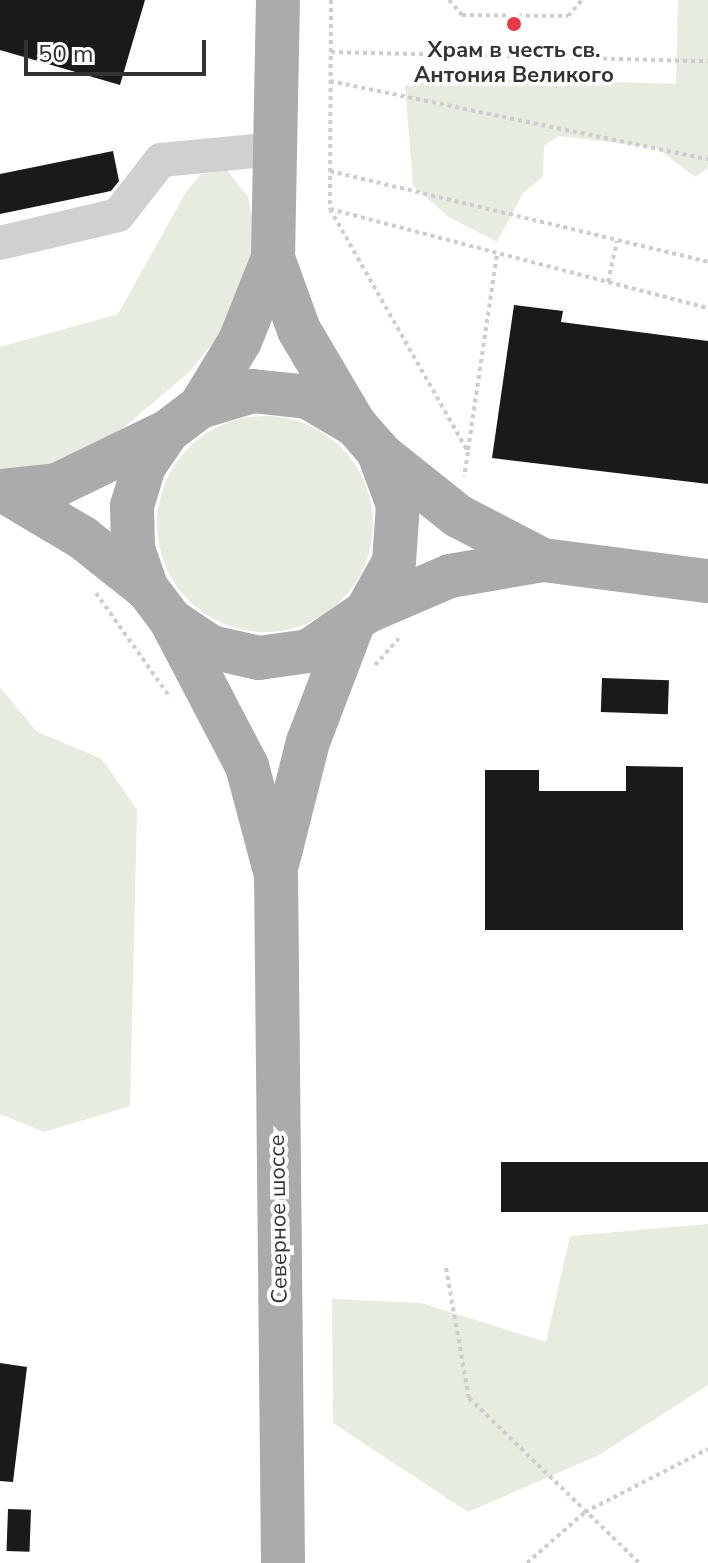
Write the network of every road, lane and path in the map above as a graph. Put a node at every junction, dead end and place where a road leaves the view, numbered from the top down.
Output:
1 (278, 0) edge
2 (331, 0) edge
3 (449, 0) edge
4 (582, 0) edge
5 (330, 52) junction
6 (708, 61) edge
7 (330, 81) junction
8 (275, 149) junction
9 (708, 159) edge
10 (330, 171) junction
11 (330, 209) junction
12 (617, 240) junction
13 (0, 243) edge
14 (497, 253) junction
15 (273, 258) junction
16 (708, 262) edge
17 (608, 282) junction
18 (708, 308) edge
19 (184, 419) junction
20 (366, 438) junction
21 (468, 452) junction
22 (2, 491) edge
23 (458, 516) junction
24 (543, 560) junction
25 (86, 580) dead end
26 (708, 581) edge
27 (159, 604) junction
28 (359, 619) junction
29 (408, 629) dead end
30 (368, 672) dead end
31 (175, 706) dead end
32 (276, 875) junction
33 (446, 1268) dead end
34 (708, 1449) edge
35 (585, 1512) junction
36 (283, 1563) edge
37 (527, 1563) edge
38 (639, 1563) edge

1 - 8 main road
2 - 5 path
3 - 4 path
5 - 6 path
5 - 7 path
7 - 9 path
7 - 10 path
8 - 13 lane
8 - 15 main road
10 - 11 path
10 - 12 path
11 - 14 path
11 - 21 path
12 - 16 path
12 - 17 path
14 - 17 path
14 - 21 path
15 - 19 main road
15 - 20 main road
17 - 18 path
19 - 20 main road
19 - 22 main road
19 - 27 main road
20 - 23 main road
20 - 28 main road
21 - 23 path
22 - 27 main road
23 - 24 main road
24 - 26 main road
24 - 28 main road
25 - 31 path
27 - 28 main road
27 - 32 main road
28 - 32 main road
29 - 30 path
32 - 36 main road, Северное шоссе
33 - 35 path
34 - 35 path
35 - 37 path
35 - 38 path

